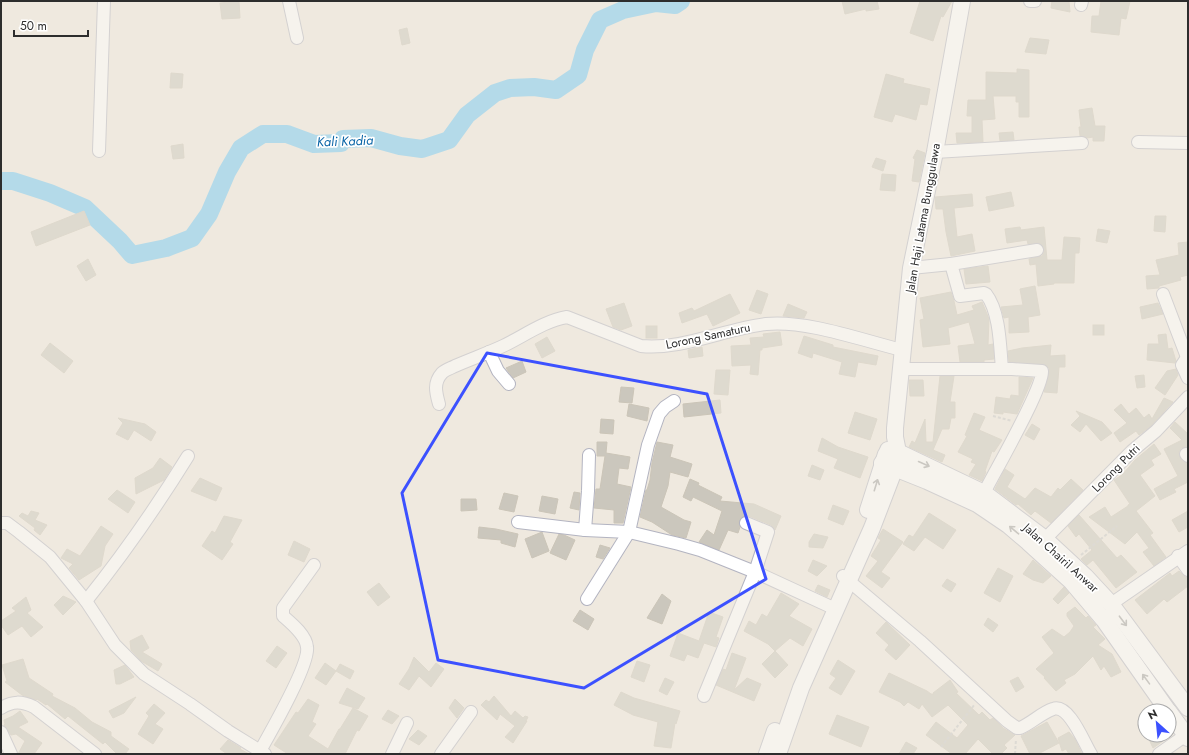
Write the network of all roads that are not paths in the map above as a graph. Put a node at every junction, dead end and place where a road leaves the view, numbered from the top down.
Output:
1 (104, 1) edge
2 (289, 1) edge
3 (962, 1) edge
4 (1030, 1) edge
5 (1035, 1) edge
6 (297, 38) dead end
7 (1138, 142) dead end
8 (1082, 143) dead end
9 (1188, 143) edge
10 (99, 151) dead end
11 (935, 152) junction
12 (1037, 250) dead end
13 (951, 264) junction
14 (912, 268) junction
15 (1163, 294) dead end
16 (902, 350) junction
17 (489, 352) junction
18 (1187, 357) edge
19 (902, 369) junction
20 (1002, 369) junction
21 (1188, 378) edge
22 (509, 384) dead end
23 (1188, 397) edge
24 (674, 401) dead end
25 (439, 404) dead end
26 (892, 454) junction
27 (589, 455) dead end
28 (188, 456) dead end
29 (984, 493) junction
30 (518, 522) dead end
31 (746, 522) dead end
32 (1, 523) edge
33 (585, 530) junction
34 (628, 532) junction
35 (1045, 539) junction
36 (1183, 554) edge
37 (314, 565) dead end
38 (1188, 570) edge
39 (754, 572) junction
40 (845, 578) junction
41 (588, 600) dead end
42 (86, 601) junction
43 (1110, 604) junction
44 (829, 606) junction
45 (704, 696) dead end
46 (1163, 703) edge
47 (1188, 706) edge
48 (1, 708) edge
49 (471, 712) dead end
50 (407, 723) dead end
51 (1177, 723) edge
52 (1, 732) edge
53 (1187, 736) edge
54 (263, 753) edge
55 (11, 754) edge
56 (95, 754) edge
57 (392, 754) edge
58 (441, 754) edge
59 (767, 754) edge
60 (778, 754) edge
61 (1091, 754) edge
62 (1159, 754) edge

1 - 10 street
2 - 6 street
3 - 11 main road, Jalan Haji Latama Bunggulawa
4 - 5 street
7 - 9 street
8 - 11 street
11 - 14 main road, Jalan Haji Latama Bunggulawa
12 - 13 street
13 - 14 street
13 - 20 street
14 - 16 main road, Jalan Haji Latama Bunggulawa
15 - 18 street
16 - 17 street, Lorong Samaturu
16 - 19 main road, Jalan Haji Latama Bunggulawa
17 - 22 street
17 - 25 street, Lorong Samaturu
18 - 21 street
19 - 20 street
19 - 26 main road, Jalan Haji Latama Bunggulawa
20 - 29 street
23 - 35 street, Lorong Putri
24 - 34 street
26 -> 29 main road, Jalan Chairil Anwar
26 - 40 main road
46 -> 26 main road, Jalan Chairil Anwar
27 - 33 street
28 - 42 street
29 - 35 main road, Jalan Chairil Anwar
30 - 33 street
31 - 39 street
32 - 42 street
33 - 34 street
34 - 39 street
34 - 41 street
35 - 43 main road, Jalan Chairil Anwar
36 - 38 street
36 - 43 street
37 - 54 street
39 - 44 street
39 - 45 street
40 - 44 main road
40 - 60 main road
40 - 61 street
42 - 54 street
43 -> 47 main road, Jalan Chairil Anwar
44 - 59 main road
48 - 56 street
49 - 58 street
50 - 57 street
51 - 53 main road, Jalan Chairil Anwar
52 - 55 street
53 - 62 street

